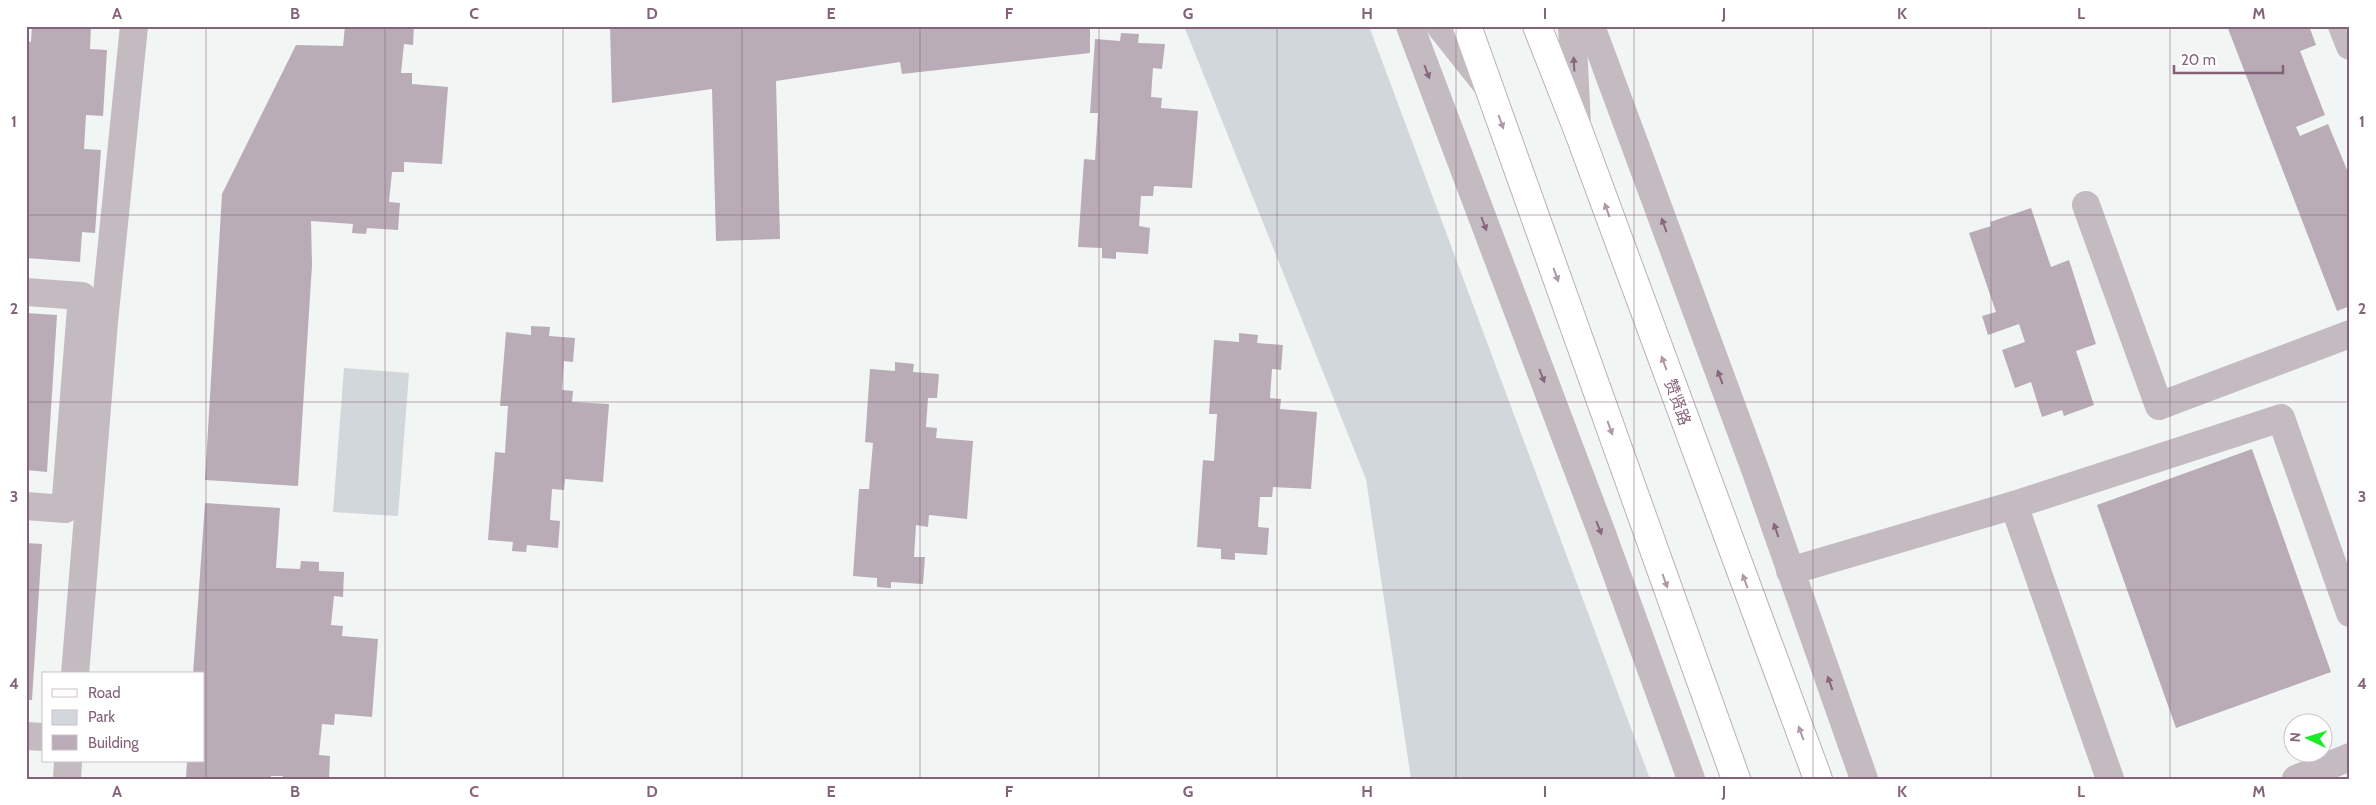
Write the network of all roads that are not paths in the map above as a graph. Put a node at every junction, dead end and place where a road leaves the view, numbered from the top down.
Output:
1 (134, 26) edge
2 (1410, 26) edge
3 (1440, 26) edge
4 (1467, 26) edge
5 (1537, 26) edge
6 (1572, 26) edge
7 (1591, 26) edge
8 (2342, 26) edge
9 (2350, 46) edge
10 (1489, 87) junction
11 (1578, 130) junction
12 (2086, 205) dead end
13 (26, 292) edge
14 (2350, 334) edge
15 (2014, 505) junction
16 (26, 506) edge
17 (1790, 571) junction
18 (2350, 612) edge
19 (76, 672) edge
20 (26, 736) edge
21 (42, 737) edge
22 (2350, 757) edge
23 (68, 762) edge
24 (67, 779) edge
25 (1691, 779) edge
26 (1736, 779) edge
27 (1818, 779) edge
28 (1864, 779) edge
29 (2110, 779) edge
30 (2296, 779) edge

1 - 19 street
2 -> 25 street
3 - 10 street
4 - 10 main road
5 - 11 main road, 赞贤路
11 -> 6 street
17 -> 7 street
8 - 9 street
10 -> 26 main road
27 -> 11 main road, 赞贤路
12 - 14 street
13 - 16 street
15 - 17 street
15 - 18 street
15 - 29 street
28 -> 17 street
20 - 21 street
22 - 30 street
23 - 24 street

